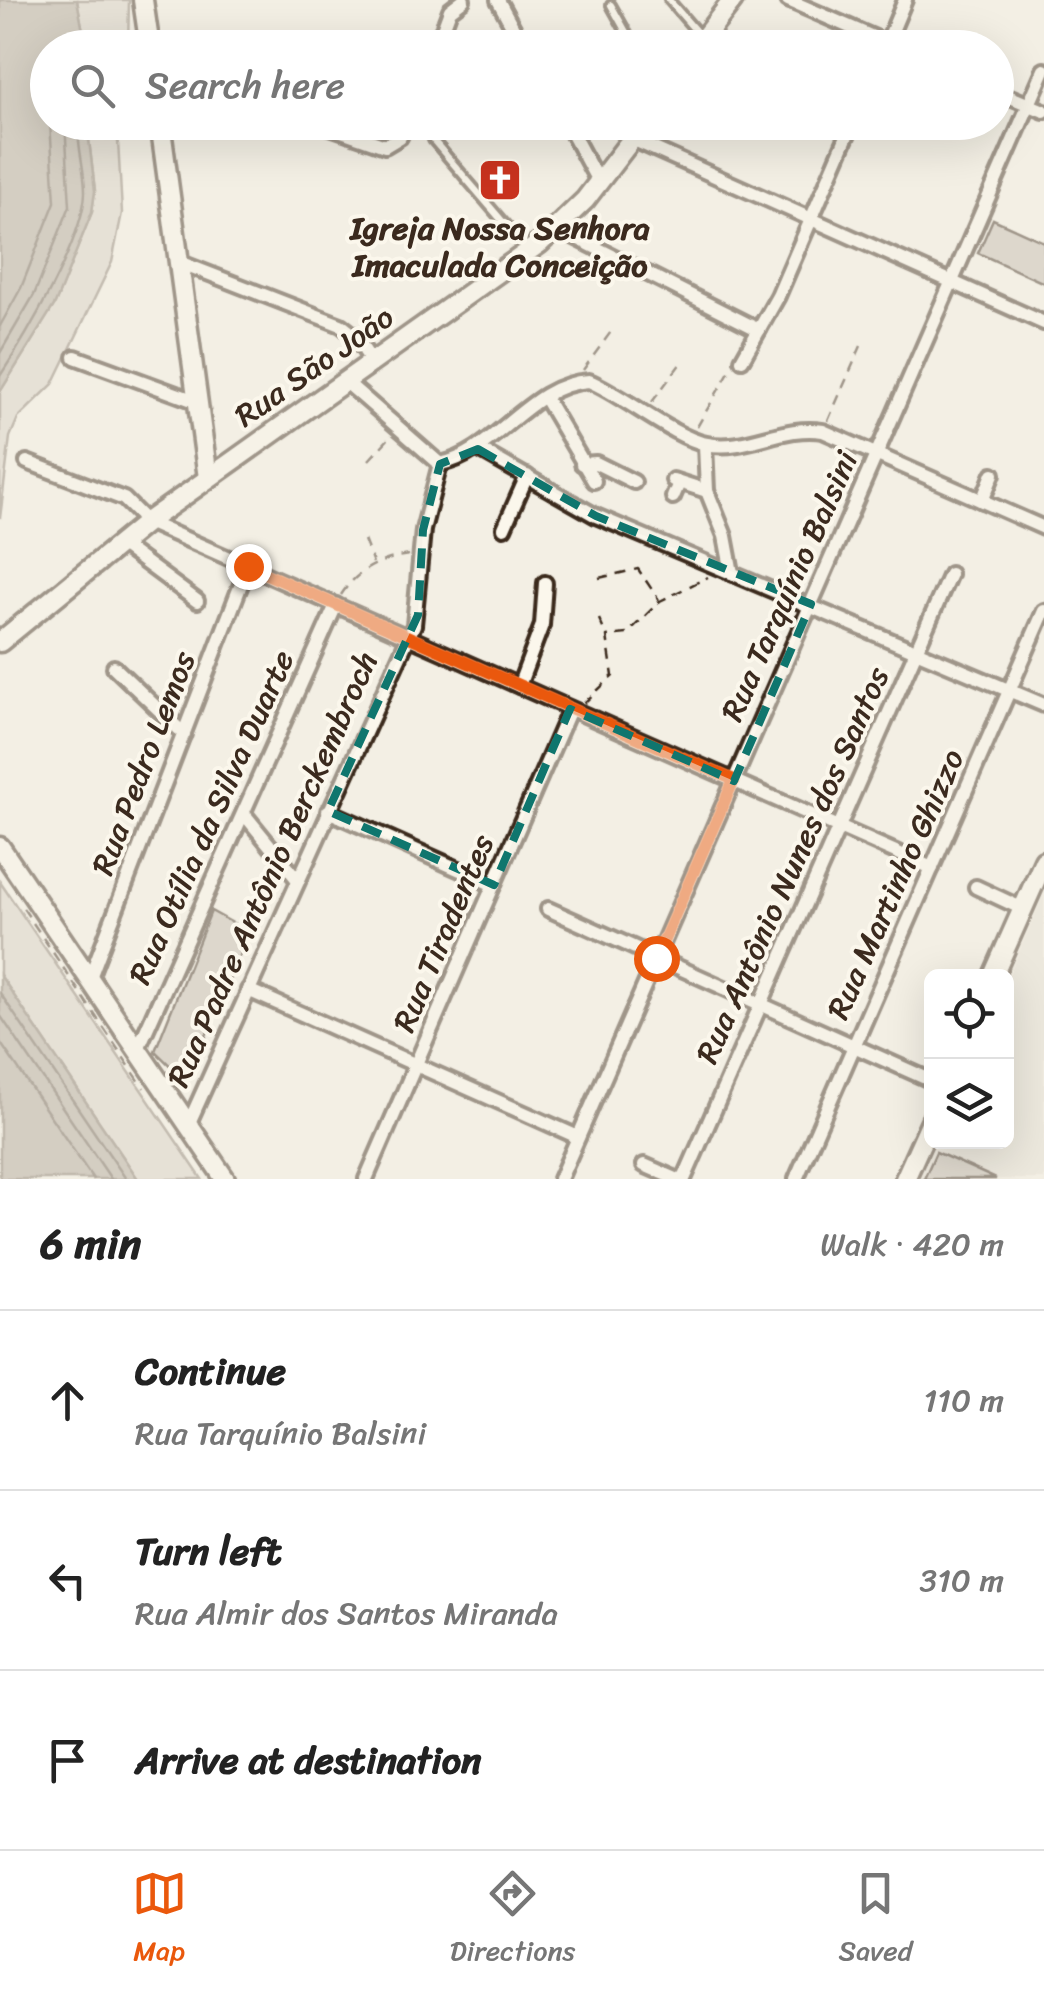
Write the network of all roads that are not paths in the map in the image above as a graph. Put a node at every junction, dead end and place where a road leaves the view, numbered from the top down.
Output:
1 (144, 0) edge
2 (463, 0) edge
3 (498, 0) edge
4 (670, 0) edge
5 (733, 0) edge
6 (788, 0) edge
7 (906, 0) edge
8 (612, 5) dead end
9 (148, 30) edge
10 (443, 30) edge
11 (514, 30) edge
12 (625, 30) edge
13 (690, 30) edge
14 (709, 30) edge
15 (855, 30) edge
16 (896, 30) edge
17 (1044, 70) edge
18 (1014, 98) edge
19 (1029, 104) junction
20 (1044, 111) edge
21 (1014, 138) edge
22 (162, 140) edge
23 (368, 140) edge
24 (395, 140) edge
25 (433, 140) dead end
26 (576, 140) edge
27 (632, 140) joint
28 (844, 140) edge
29 (1013, 140) edge
30 (599, 183) junction
31 (811, 219) junction
32 (557, 228) junction
33 (528, 252) junction
34 (179, 262) junction
35 (951, 282) junction
36 (1044, 324) edge
37 (759, 330) junction
38 (75, 357) dead end
39 (742, 360) road end
40 (372, 362) junction
41 (345, 381) junction
42 (544, 398) junction
43 (198, 402) junction
44 (705, 444) junction
45 (478, 449) junction
46 (876, 454) junction
47 (27, 462) dead end
48 (440, 464) junction
49 (582, 464) junction
50 (993, 474) dead end
51 (526, 476) junction
52 (208, 478) junction
53 (594, 482) dead end
54 (634, 482) dead end
55 (707, 491) junction
56 (673, 497) dead end
57 (982, 501) junction
58 (147, 522) junction
59 (504, 528) dead end
60 (1044, 528) edge
61 (119, 544) junction
62 (248, 566) junction
63 (726, 571) junction
64 (950, 574) dead end
65 (545, 583) dead end
66 (197, 601) dead end
67 (811, 604) junction
68 (336, 605) junction
69 (1044, 611) edge
70 (406, 636) junction
71 (0, 642) edge
72 (916, 650) junction
73 (114, 667) dead end
74 (520, 686) junction
75 (1009, 690) junction
76 (1044, 705) edge
77 (573, 710) junction
78 (184, 734) junction
79 (734, 780) junction
80 (328, 811) junction
81 (244, 816) junction
82 (839, 827) junction
83 (0, 847) edge
84 (1044, 861) edge
85 (932, 868) junction
86 (297, 880) junction
87 (494, 885) junction
88 (976, 887) dead end
89 (1023, 908) junction
90 (548, 909) dead end
91 (656, 958) junction
92 (997, 969) edge
93 (89, 980) junction
94 (248, 990) junction
95 (761, 1004) junction
96 (854, 1046) junction
97 (137, 1051) junction
98 (416, 1064) junction
99 (924, 1077) edge
100 (188, 1124) junction
101 (578, 1137) junction
102 (924, 1137) edge
103 (644, 1165) dead end
104 (225, 1179) edge
105 (366, 1179) edge
106 (560, 1179) edge
107 (676, 1179) edge
108 (684, 1179) edge
109 (796, 1179) edge
110 (906, 1179) edge

1 - 9 main road
2 - 10 street
3 - 11 street
4 - 13 lane
5 - 14 main road
6 - 15 street
7 - 16 street
8 - 12 lane
17 - 19 street, Rua Tarquínio Balsini
18 - 19 street
19 - 20 street
19 - 21 street, Rua Tarquínio Balsini
22 - 34 main road
23 - 24 street
25 - 33 lane
26 - 30 street
27 - 30 main road, Rua São João
27 - 31 street
28 - 31 street
29 - 35 street, Rua Tarquínio Balsini
30 - 32 main road, Rua São João
31 - 35 street
31 - 37 street
32 - 33 main road, Rua São João
32 - 37 street
33 - 40 main road, Rua São João
34 - 40 street
34 - 43 main road
35 - 36 street
35 - 46 street, Rua Tarquínio Balsini
37 - 39 street
38 - 43 street
40 - 41 main road, Rua São João
41 - 48 street
41 - 52 main road, Rua São João
42 - 44 street
42 - 45 street
42 - 49 street
43 - 52 main road
44 - 46 street
44 - 55 street
45 - 48 street
45 - 51 street
46 - 57 street
46 - 67 street, Rua Tarquínio Balsini
47 - 58 street
48 - 70 street, Rua Padre Antônio Berckembroch
49 - 53 street
49 - 54 street
50 - 57 street
51 - 59 street
51 - 63 street
52 - 58 main road, Rua São João
55 - 56 street
55 - 63 street
57 - 60 street
58 - 61 main road, Rua São João
58 - 62 street
61 - 66 street
61 - 71 main road, Rua São João
62 - 68 street
62 - 78 street, Rua Pedro Lemos
63 - 67 street
64 - 72 street, Rua Antônio Nunes dos Santos
65 - 74 street
67 - 72 street
67 - 79 street, Rua Tarquínio Balsini
68 - 70 street
68 - 81 street, Rua Otília da Silva Duarte
69 - 75 street, Rua Martinho Ghizzo
70 - 74 street
70 - 80 street, Rua Padre Antônio Berckembroch
72 - 75 street
72 - 82 street, Rua Antônio Nunes dos Santos
73 - 78 street
74 - 77 street
75 - 76 street
75 - 85 street, Rua Martinho Ghizzo
77 - 79 street
77 - 87 street, Rua Tiradentes
78 - 93 street, Rua Pedro Lemos
79 - 82 street
79 - 91 street, Rua Tarquínio Balsini
80 - 86 street, Rua Padre Antônio Berckembroch
80 - 87 street
81 - 86 street
81 - 97 street, Rua Otília da Silva Duarte
82 - 85 street
82 - 95 street, Rua Antônio Nunes dos Santos
83 - 93 main road
84 - 89 main road
85 - 96 street, Rua Martinho Ghizzo
86 - 94 street, Rua Padre Antônio Berckembroch
87 - 98 street, Rua Tiradentes
88 - 89 street
89 - 92 main road
90 - 91 street
91 - 95 street
91 - 101 street, Rua Tarquínio Balsini
93 - 97 main road
94 - 98 street
94 - 100 street, Rua Padre Antônio Berckembroch
95 - 96 street
95 - 108 street, Rua Antônio Nunes dos Santos
96 - 99 street
96 - 109 street, Rua Martinho Ghizzo
97 - 100 main road
98 - 101 street
98 - 105 street, Rua Tiradentes
100 - 104 main road
101 - 106 street, Rua Tarquínio Balsini
102 - 110 main road
103 - 107 street

